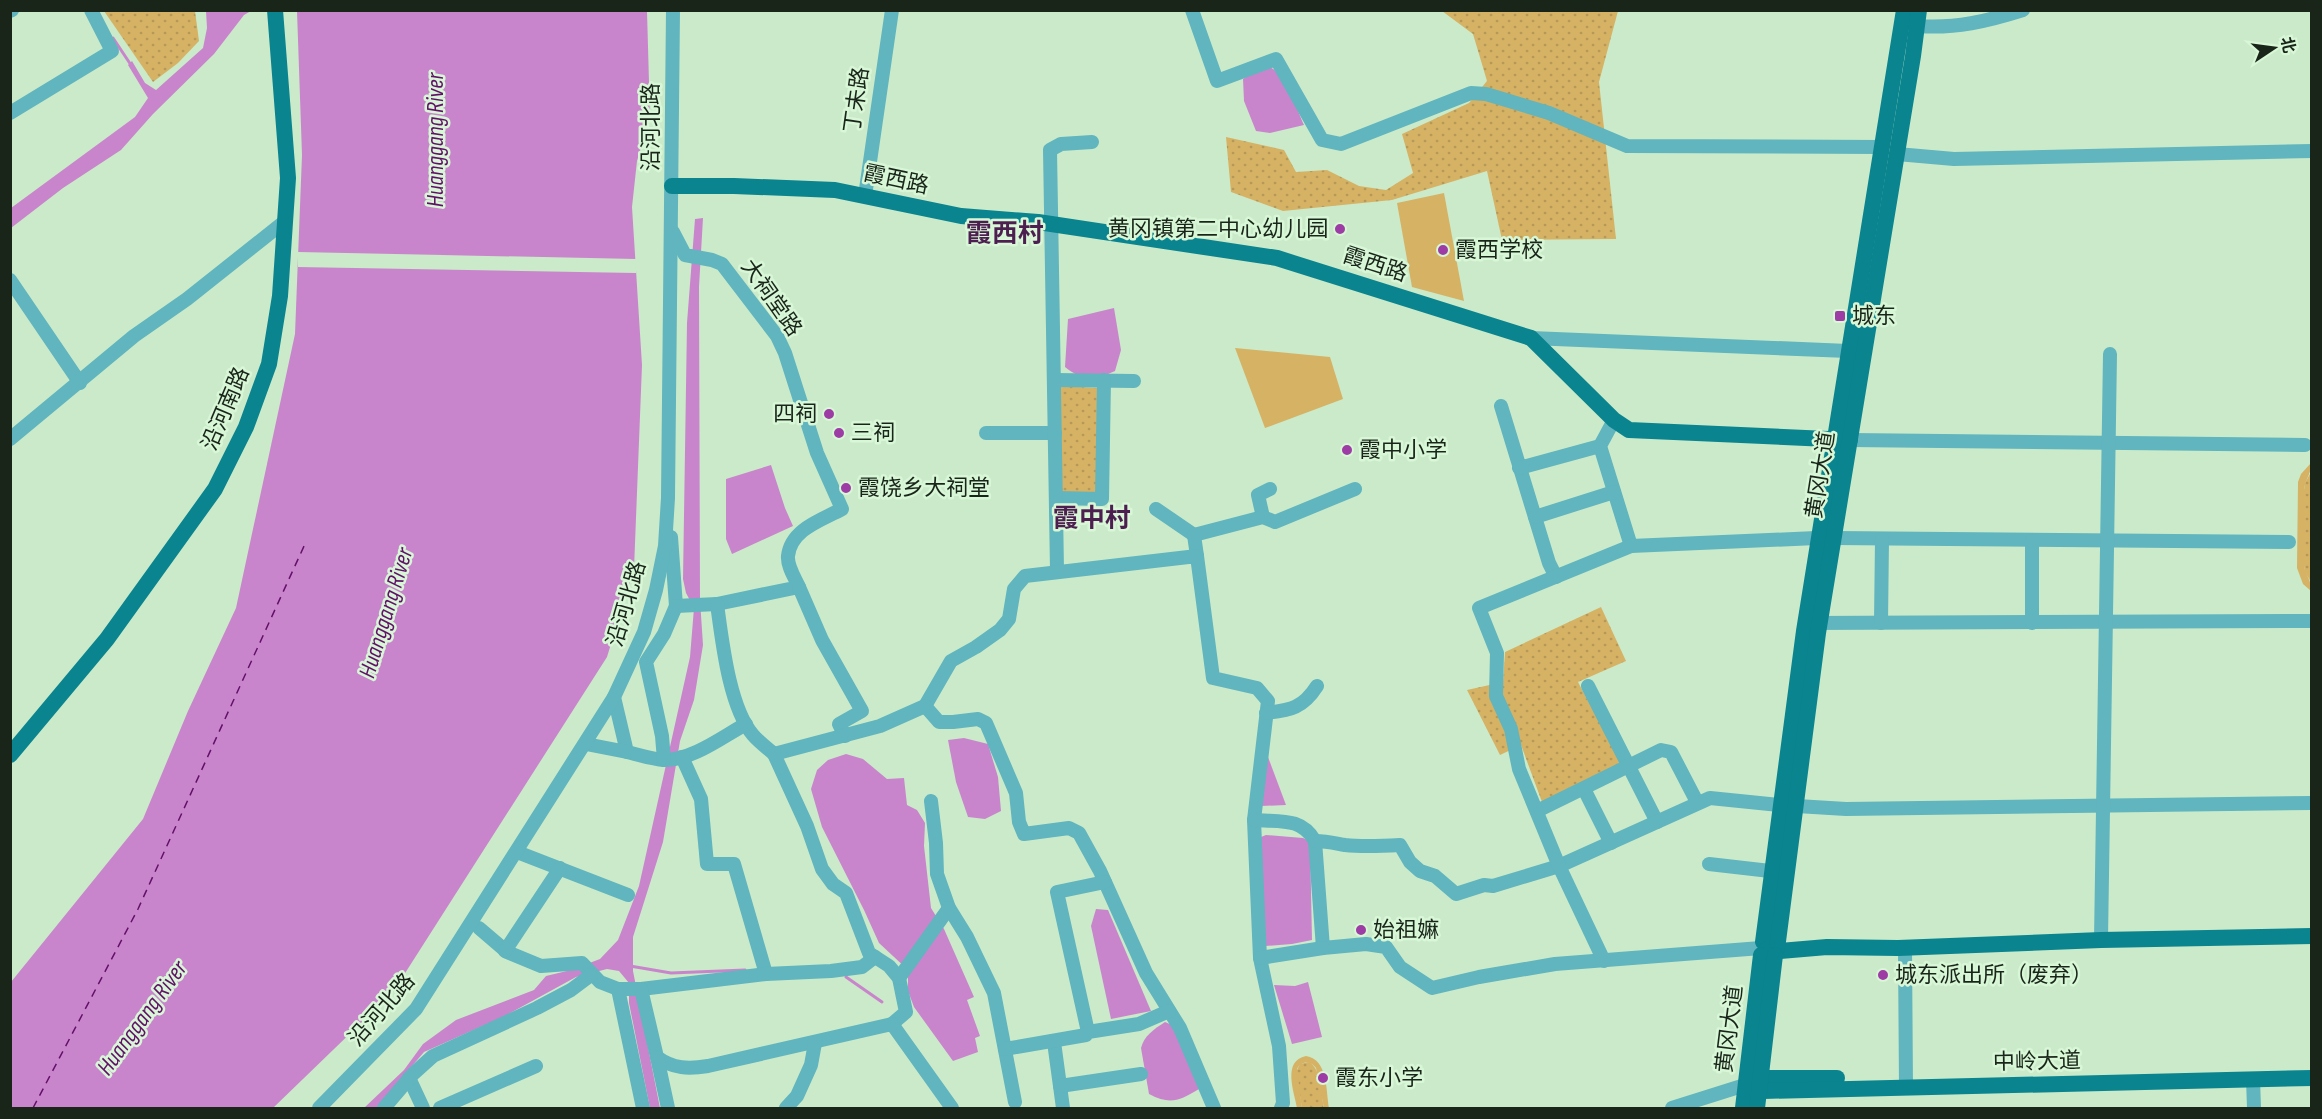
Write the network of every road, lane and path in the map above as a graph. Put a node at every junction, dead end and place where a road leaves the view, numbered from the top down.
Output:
1 (91, 10) edge
2 (275, 10) edge
3 (673, 10) edge
4 (892, 10) edge
5 (1192, 10) edge
6 (1904, 10) edge
7 (2023, 10) edge
8 (1918, 18) edge
9 (10, 113) edge
10 (1092, 142) dead end
11 (1881, 147) dead end
12 (2312, 151) edge
13 (1897, 154) dead end
14 (672, 186) junction
15 (865, 196) junction
16 (284, 222) junction
17 (1051, 224) junction
18 (672, 230) junction
19 (10, 280) edge
20 (1531, 338) junction
21 (1848, 351) dead end
22 (2110, 354) dead end
23 (1054, 380) junction
24 (1104, 380) junction
25 (1134, 381) dead end
26 (80, 383) junction
27 (1501, 406) dead end
28 (1614, 420) junction
29 (986, 433) dead end
30 (1055, 433) junction
31 (10, 439) edge
32 (1850, 440) joint
33 (2110, 443) junction
34 (2305, 445) dead end
35 (1600, 446) junction
36 (1519, 468) junction
37 (1270, 489) dead end
38 (1355, 489) dead end
39 (1614, 492) junction
40 (669, 498) junction
41 (1056, 498) junction
42 (1156, 509) dead end
43 (1263, 517) junction
44 (1535, 517) junction
45 (1194, 535) junction
46 (1816, 538) dead end
47 (1834, 538) dead end
48 (1882, 539) junction
49 (2109, 541) junction
50 (2032, 542) junction
51 (2289, 542) dead end
52 (1631, 546) junction
53 (1197, 556) junction
54 (1057, 570) junction
55 (1556, 577) junction
56 (799, 587) junction
57 (704, 605) junction
58 (676, 606) junction
59 (2312, 621) edge
60 (1805, 622) dead end
61 (1881, 623) junction
62 (2032, 623) junction
63 (2107, 623) junction
64 (1317, 686) dead end
65 (1588, 686) dead end
66 (614, 697) junction
67 (925, 706) junction
68 (1266, 713) junction
69 (746, 724) junction
70 (844, 736) junction
71 (586, 744) junction
72 (12, 752) edge
73 (627, 752) junction
74 (774, 754) junction
75 (673, 758) junction
76 (1629, 766) junction
77 (1584, 789) junction
78 (931, 801) dead end
79 (1697, 802) junction
80 (2312, 802) edge
81 (1779, 805) dead end
82 (1797, 806) dead end
83 (2104, 806) junction
84 (1537, 811) junction
85 (1254, 820) junction
86 (1657, 822) junction
87 (1315, 841) junction
88 (1611, 843) junction
89 (518, 852) junction
90 (1709, 864) dead end
91 (1559, 866) junction
92 (560, 868) junction
93 (1770, 871) dead end
94 (1105, 882) junction
95 (628, 895) dead end
96 (949, 908) junction
97 (479, 928) dead end
98 (2312, 936) edge
99 (2101, 940) junction
100 (1323, 948) junction
101 (1905, 948) junction
102 (1767, 950) junction
103 (505, 951) junction
104 (875, 957) junction
105 (1260, 958) junction
106 (1604, 961) junction
107 (766, 974) junction
108 (591, 975) junction
109 (899, 978) junction
110 (618, 989) junction
111 (641, 989) junction
112 (1169, 1011) junction
113 (892, 1024) junction
114 (1088, 1032) junction
115 (815, 1042) junction
116 (1054, 1042) junction
117 (1005, 1049) junction
118 (657, 1057) junction
119 (536, 1066) dead end
120 (2312, 1068) edge
121 (1141, 1074) dead end
122 (2312, 1077) edge
123 (410, 1078) junction
124 (2253, 1079) junction
125 (1906, 1083) junction
126 (1764, 1084) dead end
127 (1745, 1085) dead end
128 (1060, 1086) junction
129 (1015, 1102) dead end
130 (319, 1108) edge
131 (384, 1108) edge
132 (423, 1108) edge
133 (440, 1108) edge
134 (643, 1108) edge
135 (668, 1108) edge
136 (783, 1108) edge
137 (952, 1108) edge
138 (1063, 1108) edge
139 (1214, 1108) edge
140 (1281, 1108) edge
141 (1672, 1108) edge
142 (1743, 1108) edge
143 (1757, 1108) edge
144 (2254, 1108) edge

1 - 9 street
2 - 16 main road, 沿河南路
3 - 14 street, 沿河北路
4 - 15 street, 丁未路
5 - 11 street
6 - 102 main road, 黄冈大道
7 - 8 street
8 - 102 main road, 黄冈大道
10 - 17 street
12 - 13 street
14 - 15 main road, 霞西路
14 - 18 street, 沿河北路
15 - 17 main road, 霞西路
16 - 26 street
16 - 72 main road, 沿河南路
17 - 20 main road, 霞西路
17 - 23 street
18 - 40 street, 沿河北路
18 - 56 street, 大祠堂路
19 - 26 street
20 - 21 street
20 - 28 main road, 霞西路
22 - 33 street
23 - 24 street
23 - 30 street
24 - 25 street
24 - 41 street
26 - 31 street
27 - 36 street
28 - 32 main road, 霞西路
28 - 35 street
29 - 30 street
30 - 41 street
32 - 33 street
33 - 34 street
33 - 49 street
35 - 36 street
35 - 39 street
36 - 44 street
37 - 43 street
38 - 43 street
39 - 44 street
39 - 52 street
40 - 58 street
40 - 66 street, 沿河北路
41 - 54 street
42 - 45 street
43 - 45 street
44 - 55 street
45 - 53 street
46 - 52 street
47 - 48 street
48 - 50 street
48 - 61 street
49 - 50 street
49 - 51 street
49 - 63 street
50 - 62 street
52 - 55 street
53 - 54 street
53 - 68 street
54 - 67 street
55 - 84 street
56 - 57 street
56 - 70 street
57 - 58 street
57 - 69 street
58 - 75 street
59 - 63 street
60 - 61 street
61 - 62 street
62 - 63 street
63 - 83 street
64 - 68 street
65 - 76 street
66 - 71 street, 沿河北路
66 - 73 street
67 - 70 street
67 - 94 street
68 - 85 street
69 - 74 street
69 - 75 street
70 - 74 street
71 - 73 street
71 - 89 street, 沿河北路
73 - 75 street
74 - 104 street
75 - 107 street
76 - 77 street
76 - 79 street
76 - 86 street
77 - 84 street
77 - 88 street
78 - 96 street
79 - 81 street
79 - 86 street
80 - 83 street
82 - 83 street
83 - 99 street
84 - 91 street
85 - 87 street
85 - 105 street
86 - 88 street
87 - 91 street
87 - 100 street
88 - 91 street
89 - 92 street
89 - 130 street, 沿河北路
90 - 93 street
91 - 106 street
92 - 95 street
92 - 103 street
94 - 112 street
94 - 114 street
96 - 109 street
96 - 117 street
97 - 103 street
98 - 99 main road
99 - 101 main road
100 - 105 street
100 - 106 street
101 - 102 main road
101 - 125 street
102 - 106 street
102 - 142 main road, 黄冈大道
102 - 143 main road, 黄冈大道
103 - 108 street
104 - 107 street
104 - 109 street
105 - 140 street
107 - 111 street
108 - 110 street
108 - 123 street
109 - 113 street
110 - 111 street
110 - 134 street
111 - 118 street
112 - 114 street
112 - 139 street
113 - 115 street
113 - 137 street
114 - 116 street
115 - 118 street
115 - 136 street
116 - 117 street
116 - 128 street
117 - 129 street
118 - 135 street
119 - 133 street
120 - 125 main road, 中岭大道
121 - 128 street
122 - 124 main road, 中岭大道
123 - 131 street
123 - 132 street
124 - 125 main road, 中岭大道
124 - 144 street
125 - 126 main road, 中岭大道
127 - 141 street
128 - 138 street

